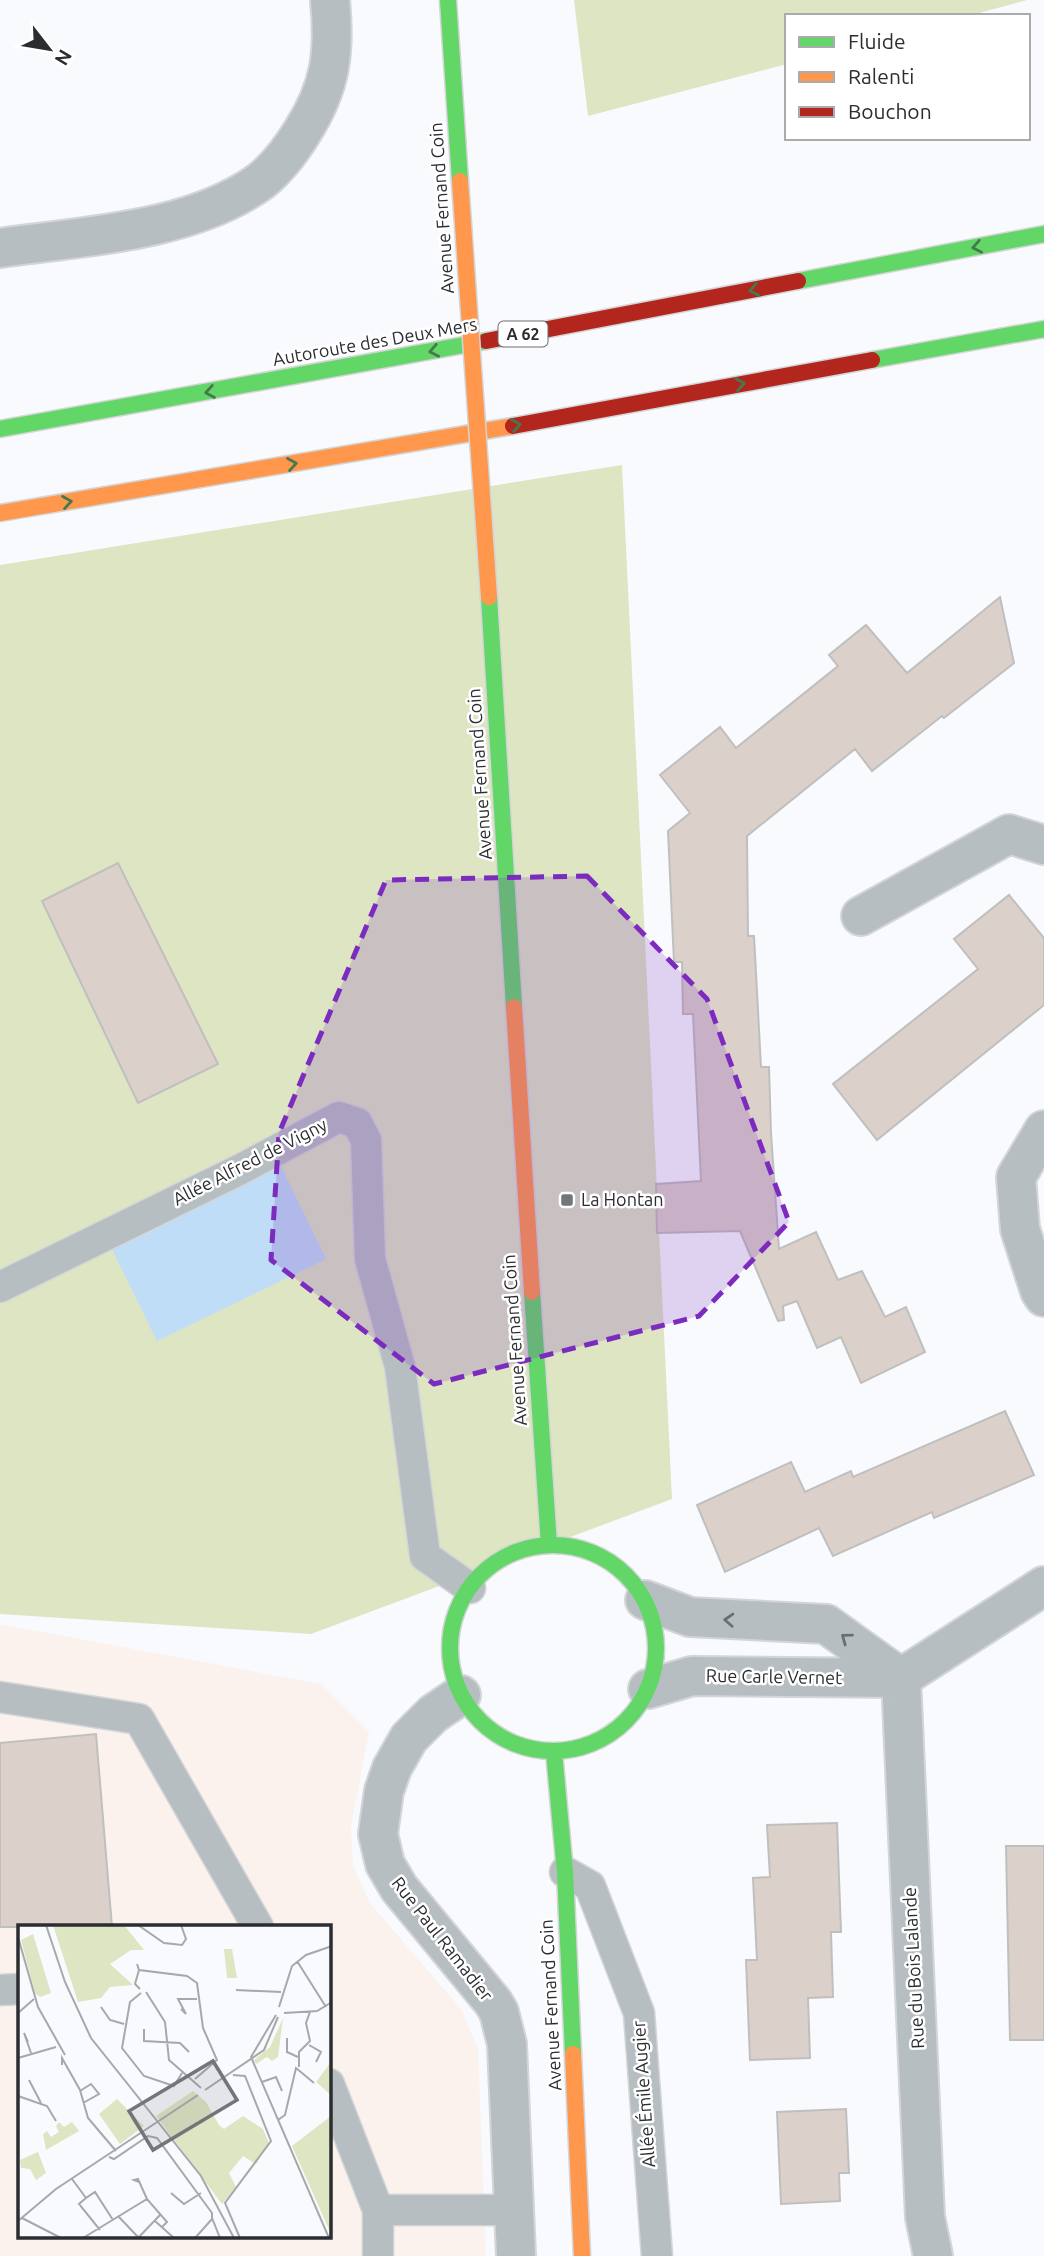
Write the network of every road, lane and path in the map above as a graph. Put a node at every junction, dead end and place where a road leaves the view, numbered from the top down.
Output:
1 (330, 0) edge
2 (448, 0) edge
3 (1044, 234) edge
4 (0, 248) edge
5 (1044, 329) edge
6 (0, 429) edge
7 (0, 513) edge
8 (1044, 845) edge
9 (861, 916) dead end
10 (1044, 1130) edge
11 (0, 1287) edge
12 (1044, 1297) edge
13 (549, 1545) junction
14 (1044, 1586) edge
15 (470, 1587) junction
16 (645, 1601) junction
17 (901, 1678) junction
18 (648, 1689) junction
19 (461, 1695) junction
20 (0, 1697) edge
21 (554, 1752) junction
22 (565, 1872) junction
23 (257, 1925) edge
24 (18, 1989) edge
25 (0, 1990) edge
26 (331, 2089) edge
27 (378, 2210) junction
28 (514, 2210) junction
29 (378, 2256) edge
30 (516, 2256) edge
31 (582, 2256) edge
32 (657, 2256) edge
33 (933, 2256) edge

1 - 4 street
2 - 13 main road, Avenue Fernand Coin, bridge
3 -> 6 main road, Autoroute des Deux Mers / A 62
7 -> 5 main road
8 - 9 street
10 - 12 street
11 - 15 lane, Allée Alfred de Vigny
13 - 15 main road
13 - 16 main road
14 - 17 street
15 - 19 main road
17 -> 16 street, Rue Carle Vernet
16 - 18 main road
17 - 18 street, Rue Carle Vernet
17 - 33 street, Rue du Bois Lalande
18 - 21 main road
19 - 21 main road
19 - 28 street, Rue Paul Ramadier
20 - 23 lane
21 - 22 main road, Avenue Fernand Coin
22 - 31 main road, Avenue Fernand Coin
22 - 32 lane, Allée Émile Augier
24 - 25 lane
26 - 27 lane
27 - 28 lane
27 - 29 lane
28 - 30 street, Rue Paul Ramadier

